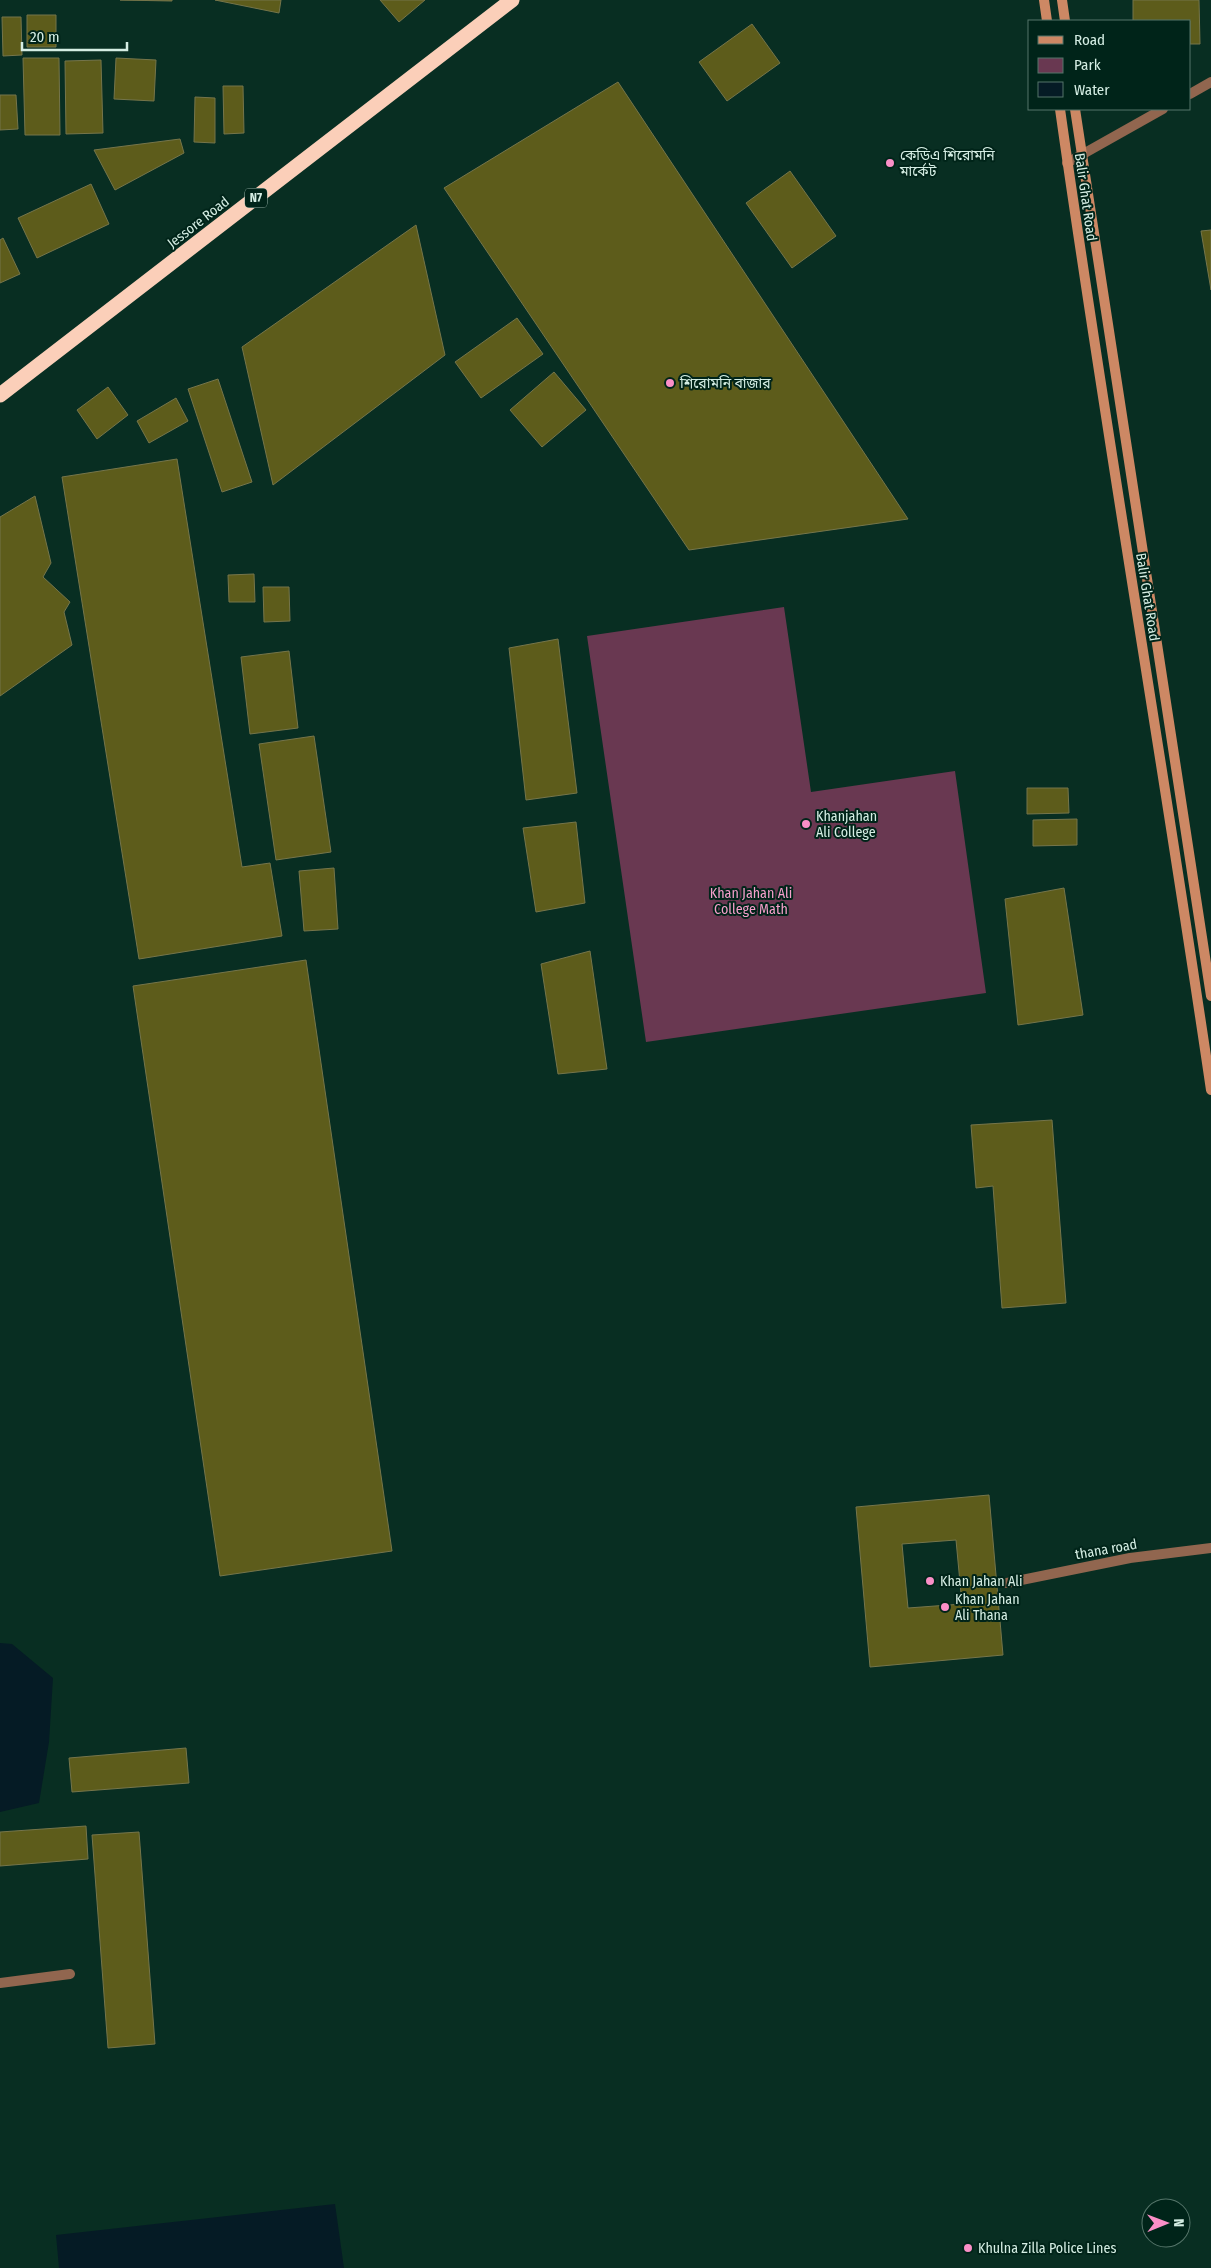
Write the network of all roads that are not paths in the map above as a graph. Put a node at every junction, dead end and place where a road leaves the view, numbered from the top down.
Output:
1 (512, 0) edge
2 (1044, 0) edge
3 (1062, 0) edge
4 (1047, 20) edge
5 (1065, 20) edge
6 (1211, 82) edge
7 (1191, 93) edge
8 (1060, 110) edge
9 (1075, 110) edge
10 (1161, 110) edge
11 (1081, 155) junction
12 (1067, 163) junction
13 (0, 396) edge
14 (1211, 996) edge
15 (1211, 1090) edge
16 (1211, 1548) edge
17 (1007, 1583) dead end
18 (70, 1974) dead end
19 (0, 1983) edge

1 - 13 highway, Jessore Road / N7
2 - 4 street
3 - 5 street
6 - 7 street
8 - 12 street, Balir Ghat Road
9 - 11 street, Balir Ghat Road
10 - 11 street
11 - 12 street
11 - 14 street, Balir Ghat Road
12 - 15 street, Balir Ghat Road
16 - 17 street, thana road
18 - 19 street

